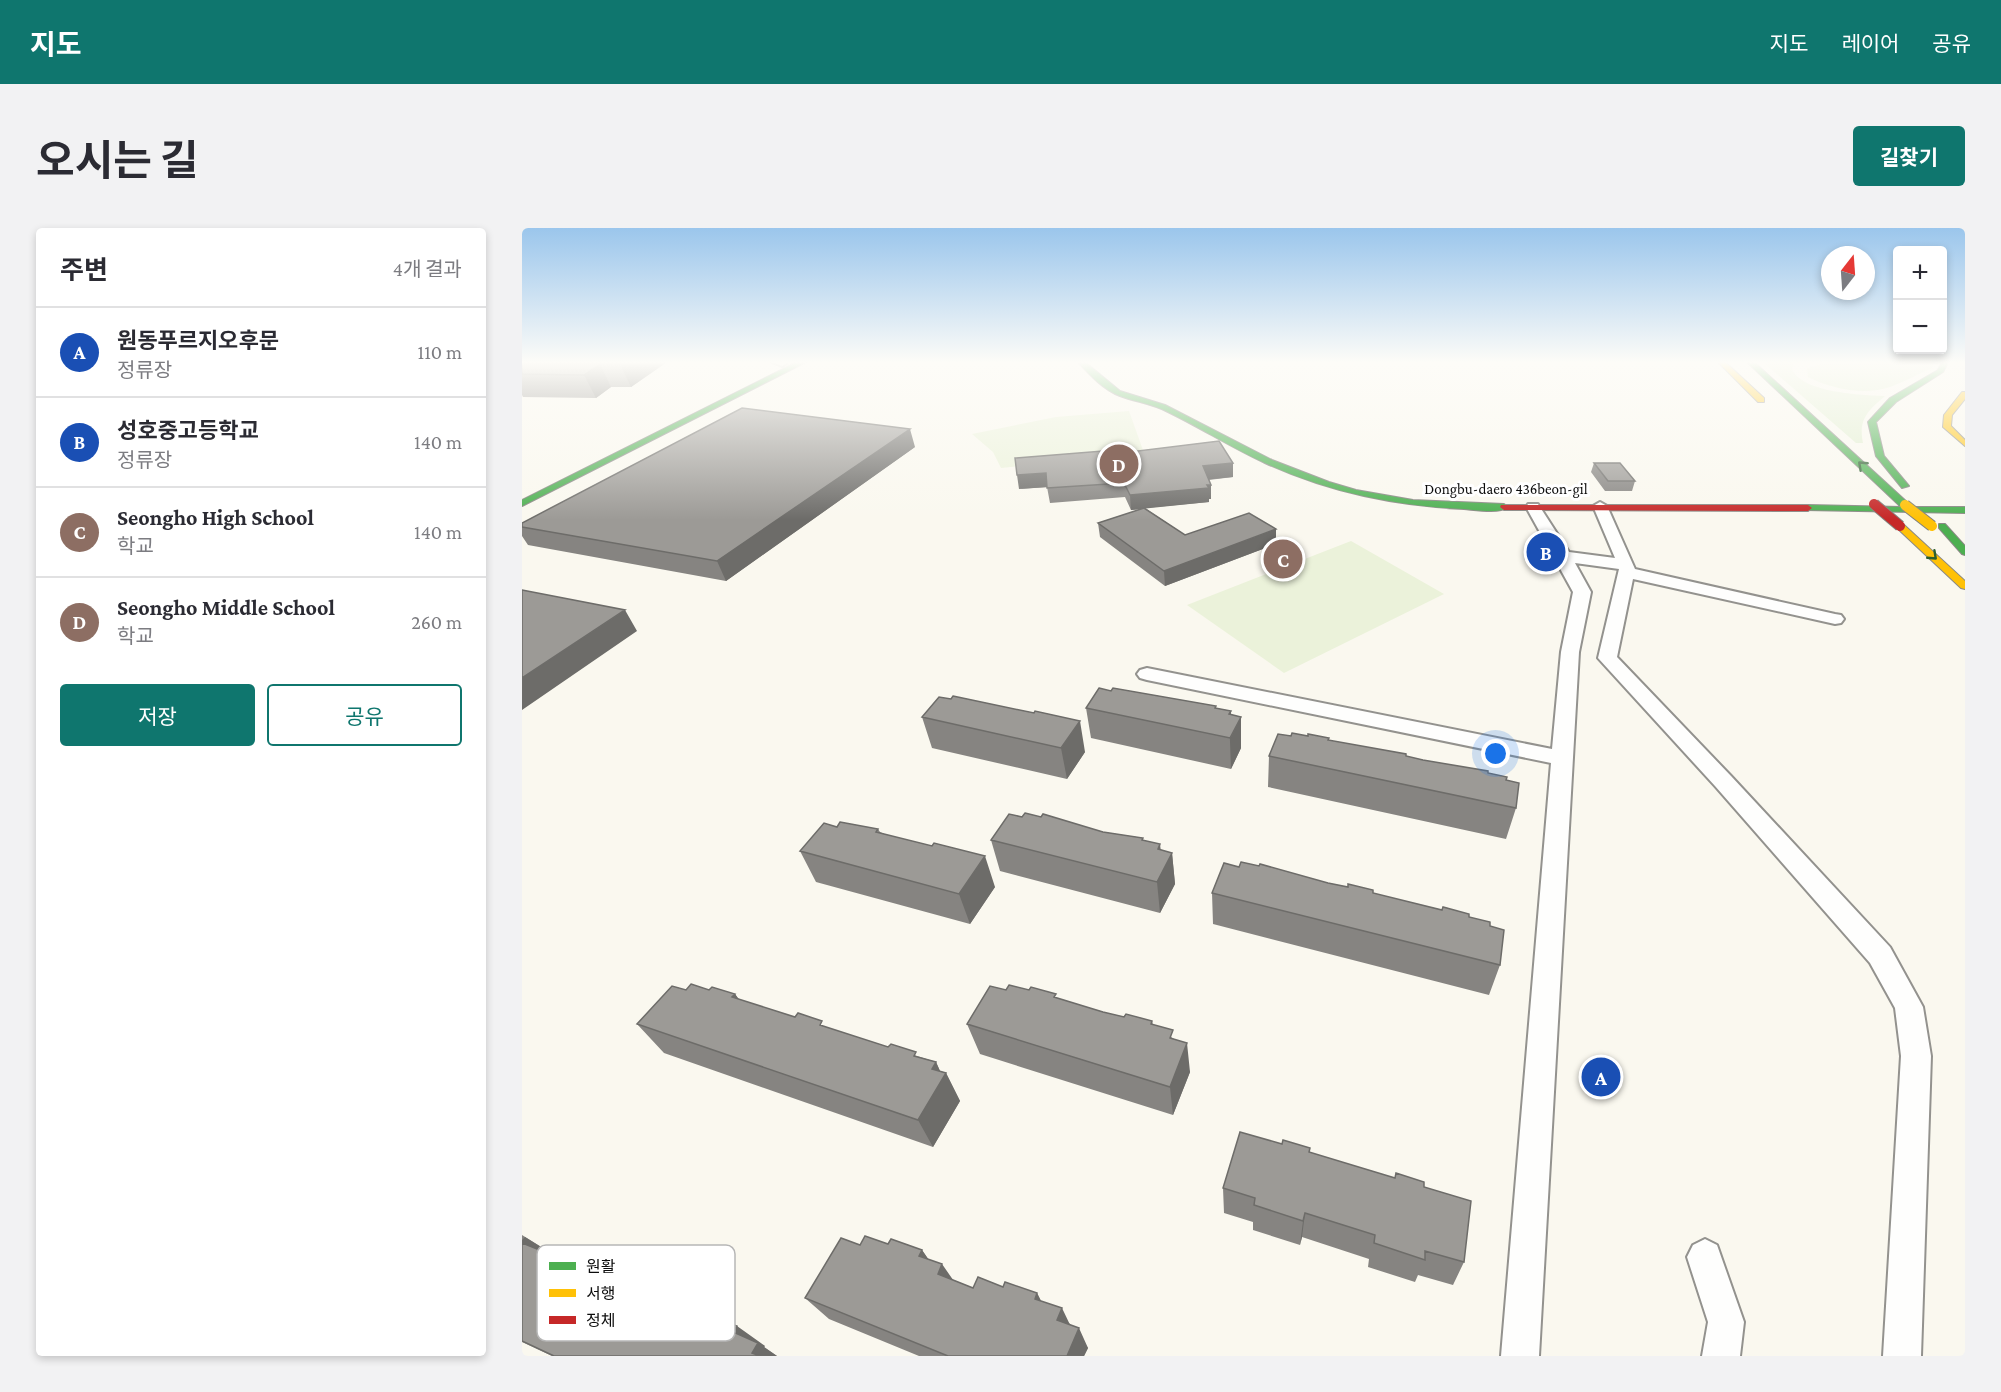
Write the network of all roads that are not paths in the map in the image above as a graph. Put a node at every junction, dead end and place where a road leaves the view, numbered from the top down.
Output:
1 (677, 415) edge
2 (698, 415) edge
3 (1179, 415) edge
4 (1807, 415) edge
5 (1879, 415) edge
6 (1948, 415) edge
7 (1965, 424) edge
8 (1947, 428) junction
9 (1965, 431) edge
10 (1965, 444) edge
11 (522, 492) edge
12 (1861, 492) dead end
13 (522, 503) edge
14 (1600, 506) junction
15 (1533, 507) junction
16 (1965, 510) edge
17 (1937, 526) junction
18 (1965, 553) edge
19 (1563, 556) junction
20 (1626, 569) junction
21 (1965, 586) edge
22 (1835, 619) dead end
23 (1570, 652) junction
24 (1607, 658) junction
25 (1147, 674) dead end
26 (1563, 758) junction
27 (1706, 1257) dead end
28 (1520, 1356) edge
29 (1721, 1356) edge
30 (1902, 1356) edge

1 - 11 main road
2 - 13 main road
3 - 15 main road, Dongbu-daero 436beon-gil
17 -> 4 main road, bridge
5 - 17 main road
6 - 8 main road
7 - 8 main road
8 - 9 main road
8 - 10 main road
12 -> 21 main road, bridge
14 - 15 main road, Dongbu-daero 436beon-gil
14 - 16 main road, Dongbu-daero 436beon-gil
14 - 20 street
15 - 19 street
17 - 18 main road
19 - 20 street
19 - 23 street
20 - 22 street
20 - 24 street
23 - 24 street
23 - 26 street
24 - 30 street
25 - 26 street
26 - 28 street
27 - 29 street

